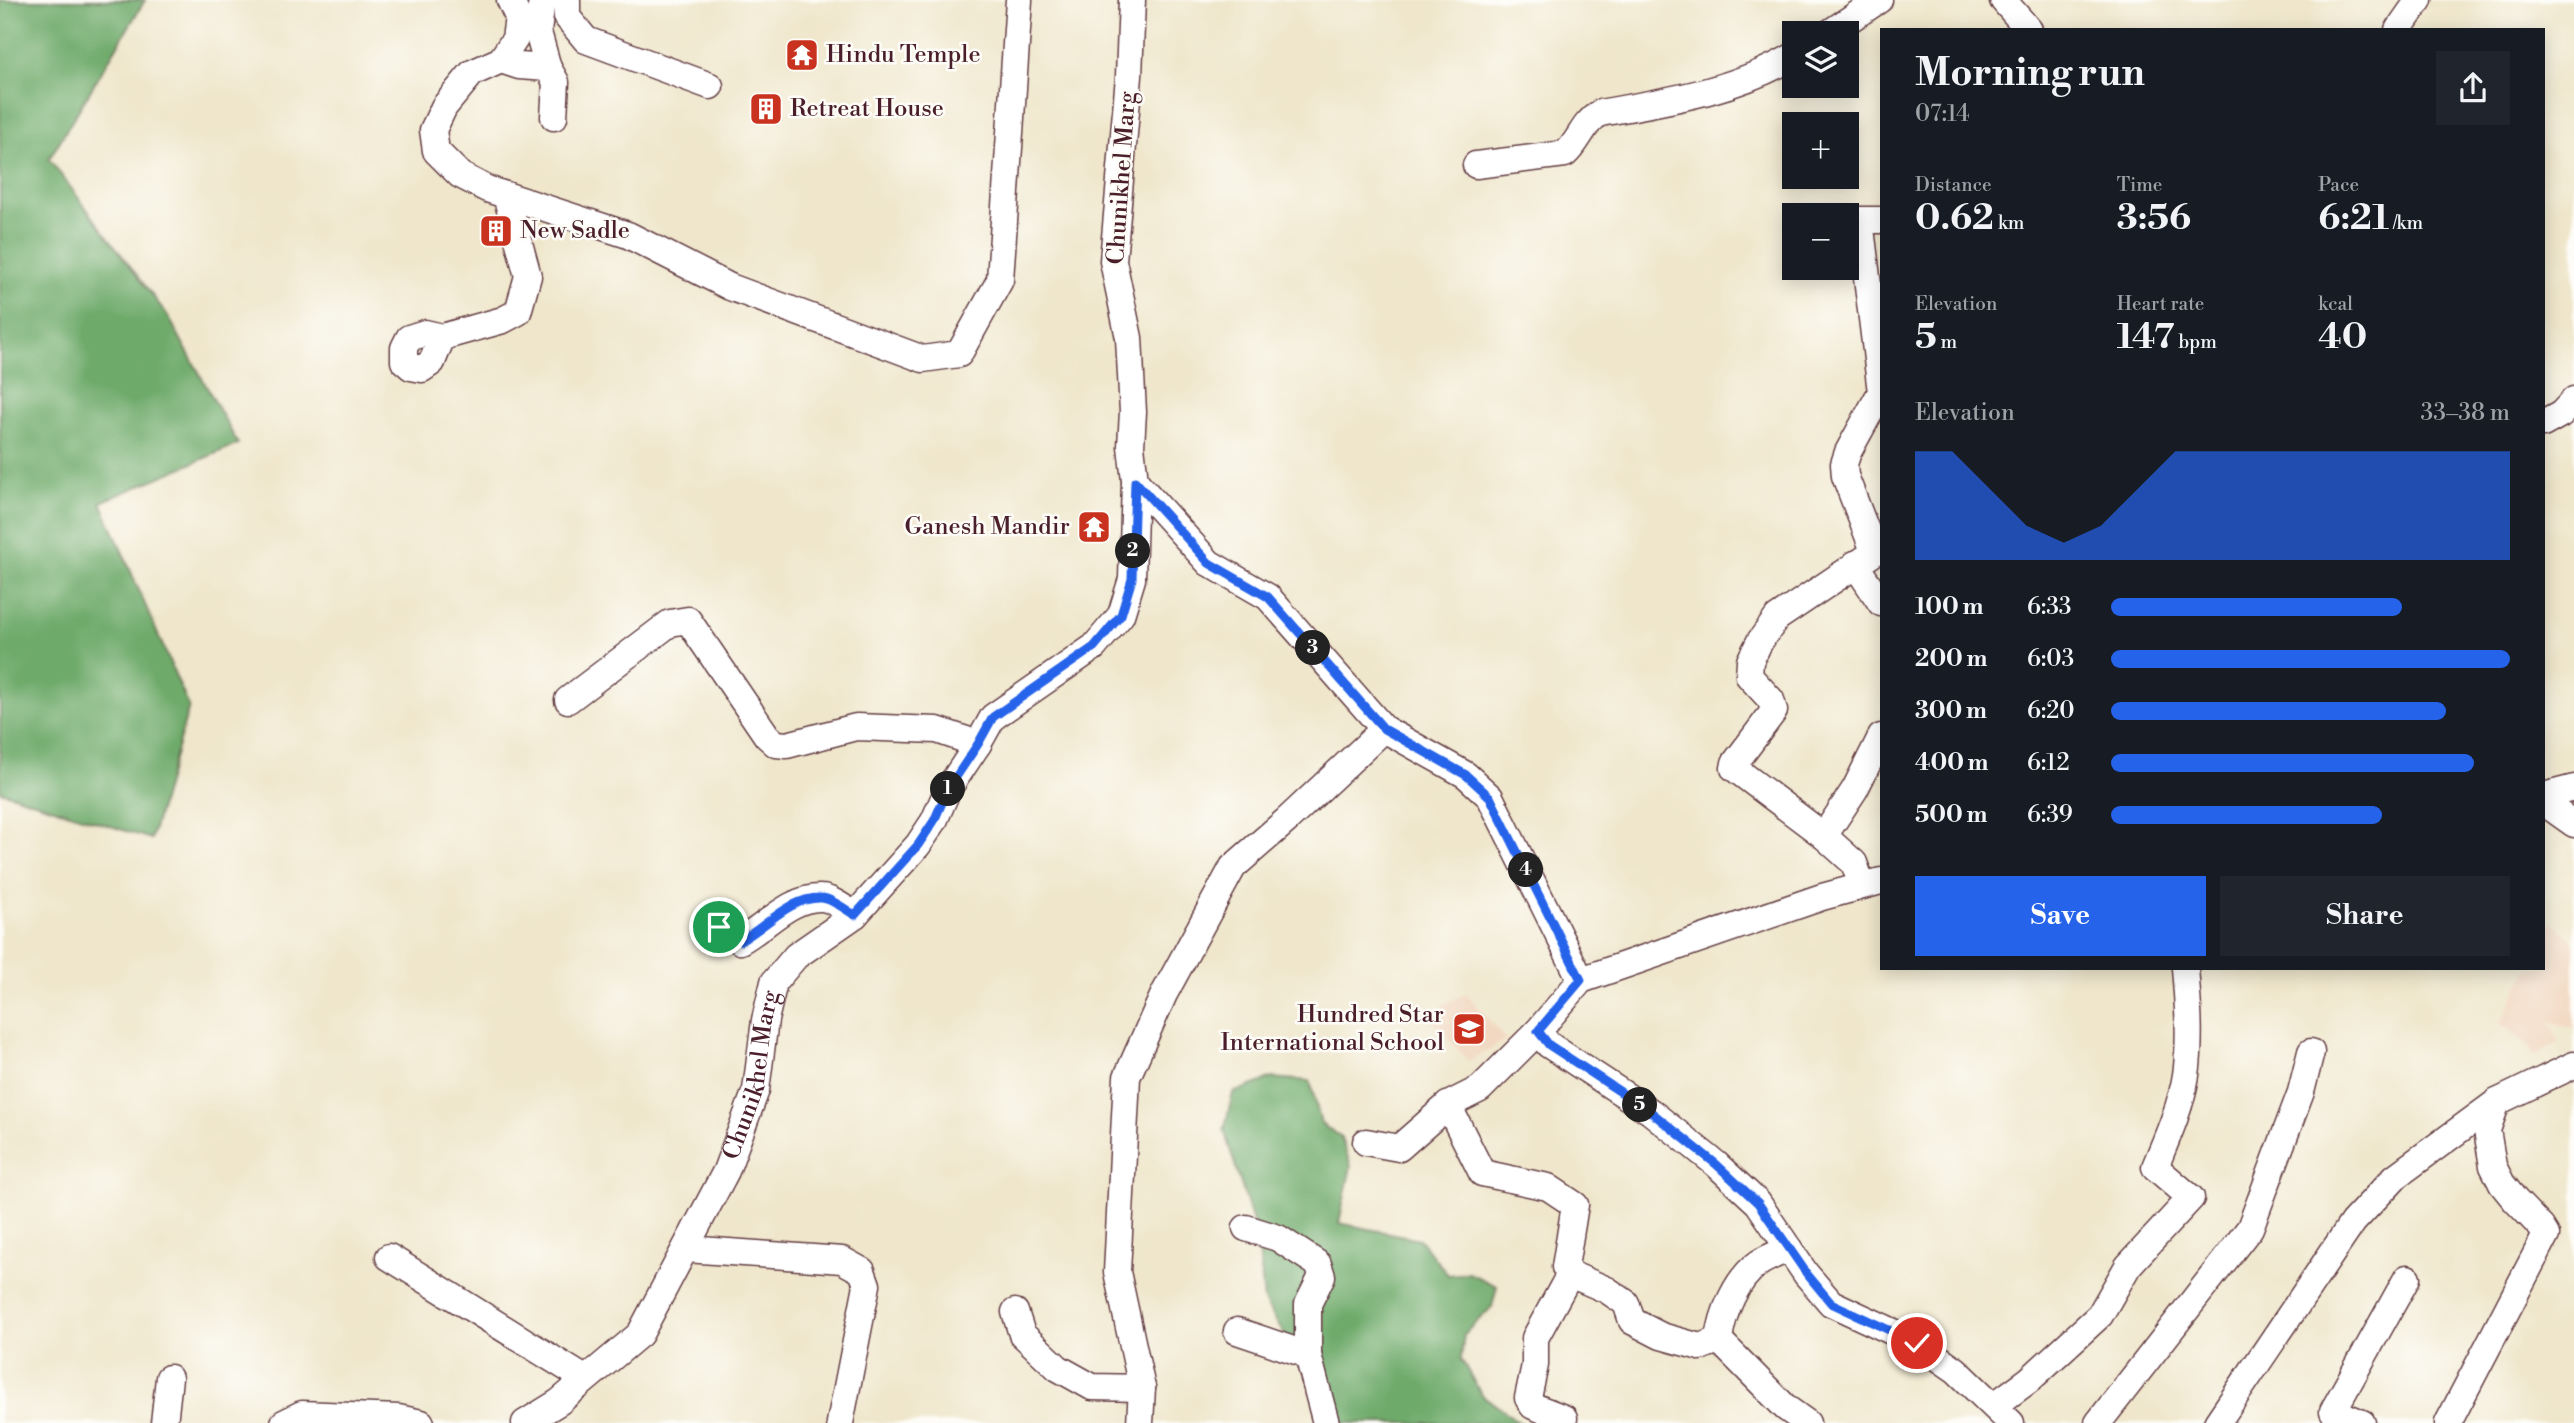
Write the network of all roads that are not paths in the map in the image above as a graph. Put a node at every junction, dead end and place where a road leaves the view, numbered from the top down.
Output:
1 (510, 0) edge
2 (542, 0) edge
3 (567, 0) edge
4 (1019, 0) edge
5 (1132, 0) edge
6 (1879, 0) edge
7 (2003, 0) edge
8 (2418, 0) edge
9 (1847, 21) edge
10 (2027, 28) edge
11 (2399, 28) edge
12 (500, 60) junction
13 (1782, 61) edge
14 (548, 68) junction
15 (710, 86) dead end
16 (554, 117) dead end
17 (1476, 165) dead end
18 (506, 195) junction
19 (1880, 220) edge
20 (442, 337) dead end
21 (1880, 384) edge
22 (1880, 394) edge
23 (2574, 400) edge
24 (2545, 423) edge
25 (1135, 481) junction
26 (1870, 554) edge
27 (1880, 599) edge
28 (568, 700) dead end
29 (1384, 729) junction
30 (1880, 739) edge
31 (978, 744) junction
32 (2574, 788) edge
33 (2545, 804) edge
34 (2545, 806) edge
35 (2574, 824) edge
36 (1824, 836) junction
37 (1872, 883) edge
38 (855, 915) junction
39 (716, 923) dead end
40 (2185, 970) edge
41 (1581, 980) junction
42 (1538, 1031) junction
43 (2311, 1052) dead end
44 (2574, 1065) edge
45 (2497, 1102) junction
46 (1448, 1105) junction
47 (1366, 1142) dead end
48 (1246, 1228) dead end
49 (686, 1249) junction
50 (1789, 1249) junction
51 (389, 1257) dead end
52 (1570, 1274) junction
53 (2407, 1278) dead end
54 (1015, 1312) dead end
55 (1237, 1331) dead end
56 (1718, 1340) junction
57 (1308, 1355) junction
58 (169, 1378) dead end
59 (586, 1379) junction
60 (1142, 1388) junction
61 (2003, 1414) edge
62 (2329, 1417) edge
63 (1564, 1418) dead end
64 (164, 1423) edge
65 (284, 1423) edge
66 (421, 1423) edge
67 (525, 1423) edge
68 (840, 1423) edge
69 (1140, 1423) edge
70 (1326, 1423) edge
71 (1807, 1423) edge
72 (2098, 1423) edge
73 (2217, 1423) edge
74 (2362, 1423) edge
75 (2448, 1423) edge

1 - 12 street
2 - 14 street
3 - 15 street
4 - 18 street
5 - 25 street, Chunikhel Marg
6 - 9 street
7 - 10 street
8 - 11 street
12 - 14 street
12 - 18 street
13 - 17 street
14 - 16 street
18 - 20 street
19 - 21 street
22 - 26 street
23 - 24 street
25 - 29 street
25 - 31 street, Chunikhel Marg
26 - 27 street
26 - 36 street
28 - 31 street
29 - 41 street
29 - 60 street
30 - 36 street
31 - 38 street, Chunikhel Marg
32 - 33 street
34 - 35 street
36 - 37 street
37 - 41 street
38 - 39 street
38 - 49 street, Chunikhel Marg
40 - 61 street
41 - 42 street
42 - 46 street
42 - 50 street
43 - 72 street
44 - 45 street
45 - 73 street
45 - 75 street
46 - 47 street
46 - 52 street
48 - 57 street
49 - 59 street, Chunikhel Marg
49 - 68 street
50 - 56 street
50 - 61 street
51 - 59 street
52 - 56 street
52 - 63 street
53 - 62 street
54 - 60 street
55 - 57 street
56 - 71 street
57 - 70 street
58 - 64 street
59 - 67 street, Chunikhel Marg
60 - 69 street
62 - 74 street
65 - 66 street

